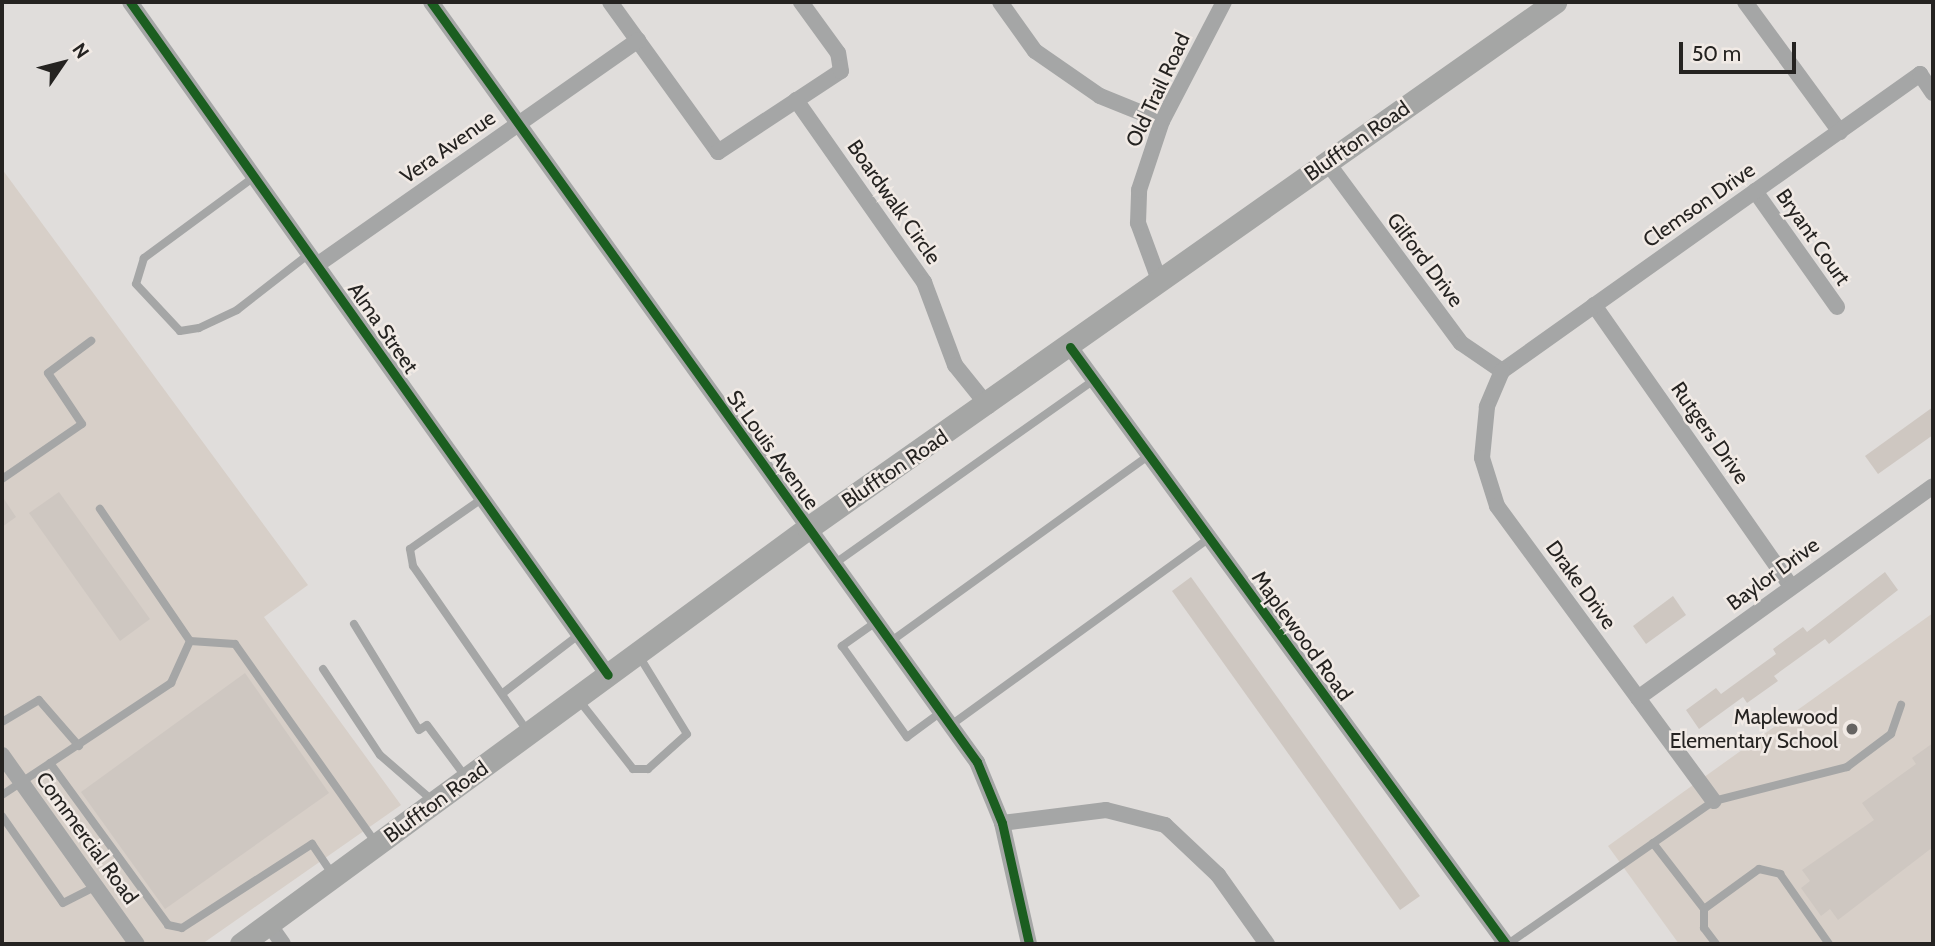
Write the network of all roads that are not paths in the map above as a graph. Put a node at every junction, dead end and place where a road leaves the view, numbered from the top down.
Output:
1 (130, 2) edge
2 (431, 2) edge
3 (610, 2) edge
4 (801, 2) edge
5 (1000, 2) edge
6 (1224, 2) edge
7 (1555, 2) edge
8 (1745, 2) edge
9 (638, 40) junction
10 (1933, 93) edge
11 (796, 100) junction
12 (1162, 121) junction
13 (518, 124) junction
14 (1840, 132) junction
15 (1327, 162) junction
16 (254, 177) junction
17 (1755, 191) junction
18 (313, 259) junction
19 (1159, 280) junction
20 (1594, 305) junction
21 (1837, 307) dead end
22 (91, 341) dead end
23 (1070, 347) junction
24 (1502, 371) junction
25 (1094, 380) junction
26 (988, 406) junction
27 (1149, 455) junction
28 (2, 480) edge
29 (1933, 486) edge
30 (483, 498) junction
31 (100, 509) dead end
32 (808, 528) junction
33 (1209, 538) junction
34 (834, 564) junction
35 (1791, 586) junction
36 (876, 622) junction
37 (354, 624) dead end
38 (580, 634) junction
39 (190, 640) junction
40 (890, 642) junction
41 (638, 653) junction
42 (323, 669) dead end
43 (608, 675) junction
44 (503, 693) junction
45 (577, 698) junction
46 (1638, 698) junction
47 (1900, 705) dead end
48 (946, 718) junction
49 (2, 722) edge
50 (528, 733) junction
51 (79, 746) junction
52 (2, 755) edge
53 (50, 763) junction
54 (467, 778) junction
55 (20, 781) junction
56 (2, 795) edge
57 (1714, 801) junction
58 (435, 802) junction
59 (2, 816) edge
60 (1002, 823) junction
61 (1653, 843) junction
62 (377, 845) junction
63 (334, 877) junction
64 (96, 886) junction
65 (1704, 909) junction
66 (269, 924) junction
67 (137, 944) edge
68 (241, 944) edge
69 (283, 944) edge
70 (1030, 944) edge
71 (1267, 944) edge
72 (1507, 944) edge
73 (1716, 944) edge
74 (1829, 944) edge

1 - 16 street, Alma Street
2 - 13 street, St Louis Avenue
3 - 9 street
4 - 11 street
5 - 12 street
6 - 12 street, Old Trail Road
7 - 15 main road, Bluffton Road
8 - 14 street
9 - 11 street
9 - 13 street, Vera Avenue
10 - 14 street, Clemson Drive
11 - 26 street, Boardwalk Circle
12 - 19 street, Old Trail Road
13 - 18 street, Vera Avenue
13 - 32 street, St Louis Avenue
14 - 17 street, Clemson Drive
15 - 19 main road, Bluffton Road
15 - 24 street, Gilford Drive
16 - 18 street, Alma Street
16 - 18 lane
17 - 20 street, Clemson Drive
17 - 21 street, Bryant Court
18 - 30 street, Alma Street
19 - 23 main road, Bluffton Road
20 - 24 street, Clemson Drive
20 - 35 street, Rutgers Drive
22 - 28 lane
23 - 25 street, Maplewood Road
23 - 26 main road, Bluffton Road
24 - 46 street, Drake Drive
25 - 27 street, Maplewood Road
25 - 34 lane
26 - 32 main road, Bluffton Road
27 - 33 street, Maplewood Road
27 - 40 lane
29 - 35 street, Baylor Drive
30 - 38 street, Alma Street
30 - 44 lane
31 - 39 lane
32 - 34 street, St Louis Avenue
32 - 41 main road, Bluffton Road
33 - 48 lane
33 - 72 street, Maplewood Road
34 - 36 street, St Louis Avenue
35 - 46 street, Baylor Drive
36 - 40 street, St Louis Avenue
36 - 48 lane
37 - 54 lane
38 - 43 street, Alma Street
38 - 44 lane
39 - 51 lane
39 - 62 lane
40 - 48 street, St Louis Avenue
41 - 43 main road, Bluffton Road
41 - 45 lane
42 - 58 lane
43 - 45 main road, Bluffton Road
44 - 50 lane
45 - 50 main road, Bluffton Road
46 - 57 street, Drake Drive
47 - 57 lane
48 - 60 street, St Louis Avenue
49 - 51 lane
50 - 54 main road, Bluffton Road
51 - 53 lane
52 - 55 street, Commercial Road
53 - 55 lane
53 - 63 lane
54 - 58 main road, Bluffton Road
55 - 56 lane
55 - 64 street, Commercial Road
57 - 61 lane
58 - 62 main road, Bluffton Road
59 - 64 lane
60 - 70 street, St Louis Avenue
60 - 71 street
61 - 65 lane
61 - 72 lane
62 - 63 main road, Bluffton Road
63 - 66 main road, Bluffton Road
64 - 67 street, Commercial Road
65 - 73 lane
65 - 74 lane
66 - 68 main road, Bluffton Road
66 - 69 street

